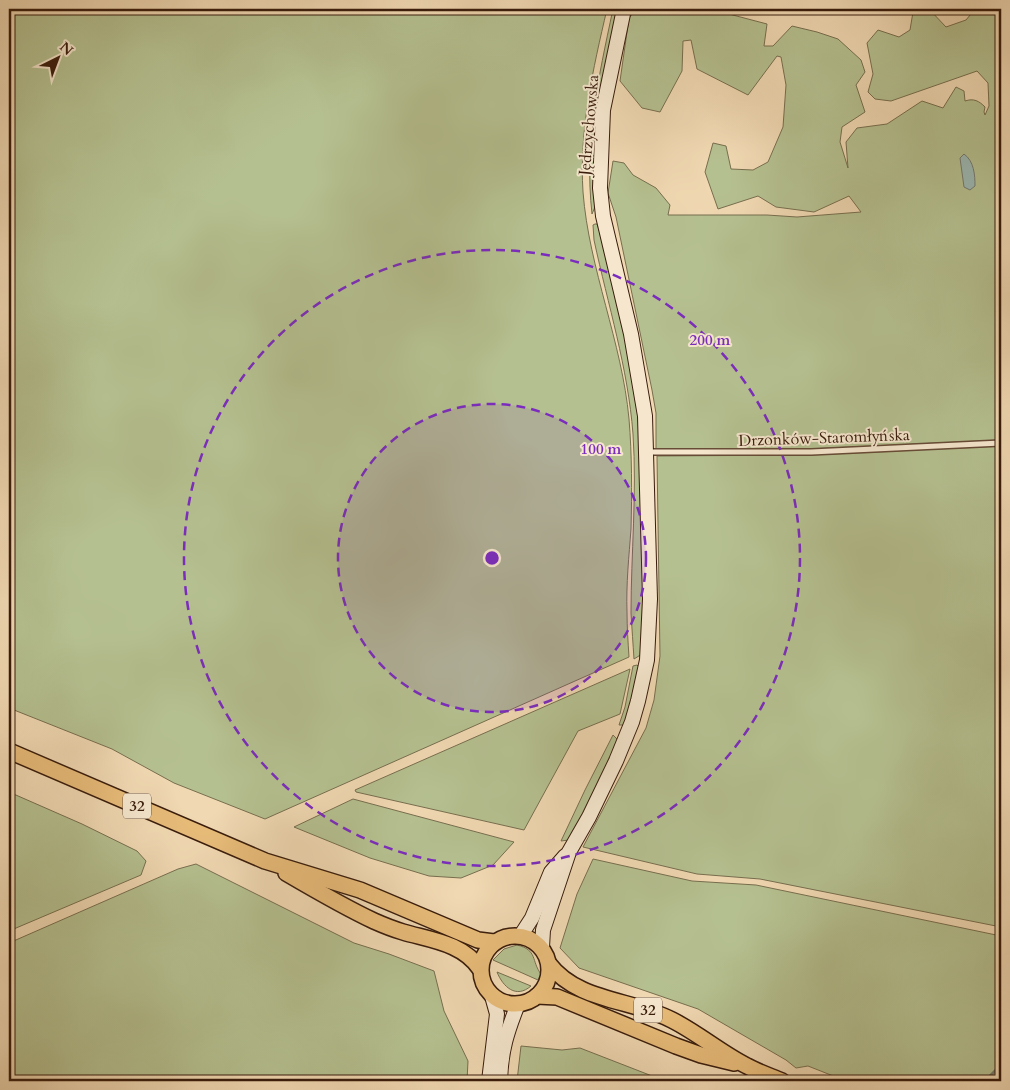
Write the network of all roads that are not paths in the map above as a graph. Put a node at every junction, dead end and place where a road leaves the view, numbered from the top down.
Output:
1 (624, 9) edge
2 (1001, 443) edge
3 (647, 452) junction
4 (9, 751) edge
5 (569, 852) junction
6 (265, 861) junction
7 (520, 935) junction
8 (494, 942) junction
9 (542, 948) junction
10 (549, 964) junction
11 (480, 969) junction
12 (492, 996) junction
13 (537, 996) junction
14 (518, 1004) junction
15 (746, 1066) junction
16 (489, 1081) edge
17 (500, 1081) edge
18 (782, 1081) edge

1 - 3 main road, Jędrzychowska
2 - 3 lane, Drzonków-Staromłyńska
3 - 5 main road, Jędrzychowska
4 - 6 main road, 32
5 - 7 main road
5 - 9 main road
6 - 8 main road, 32
6 - 11 main road, 32
7 - 8 main road, 32
7 - 9 main road
8 - 11 main road
9 - 10 main road, 32
10 - 13 main road
10 - 15 main road, 32
11 - 12 main road, 32
12 - 14 main road
12 - 16 main road
13 - 14 main road, 32
13 - 15 main road, 32
14 - 17 main road
15 - 18 main road, 32

